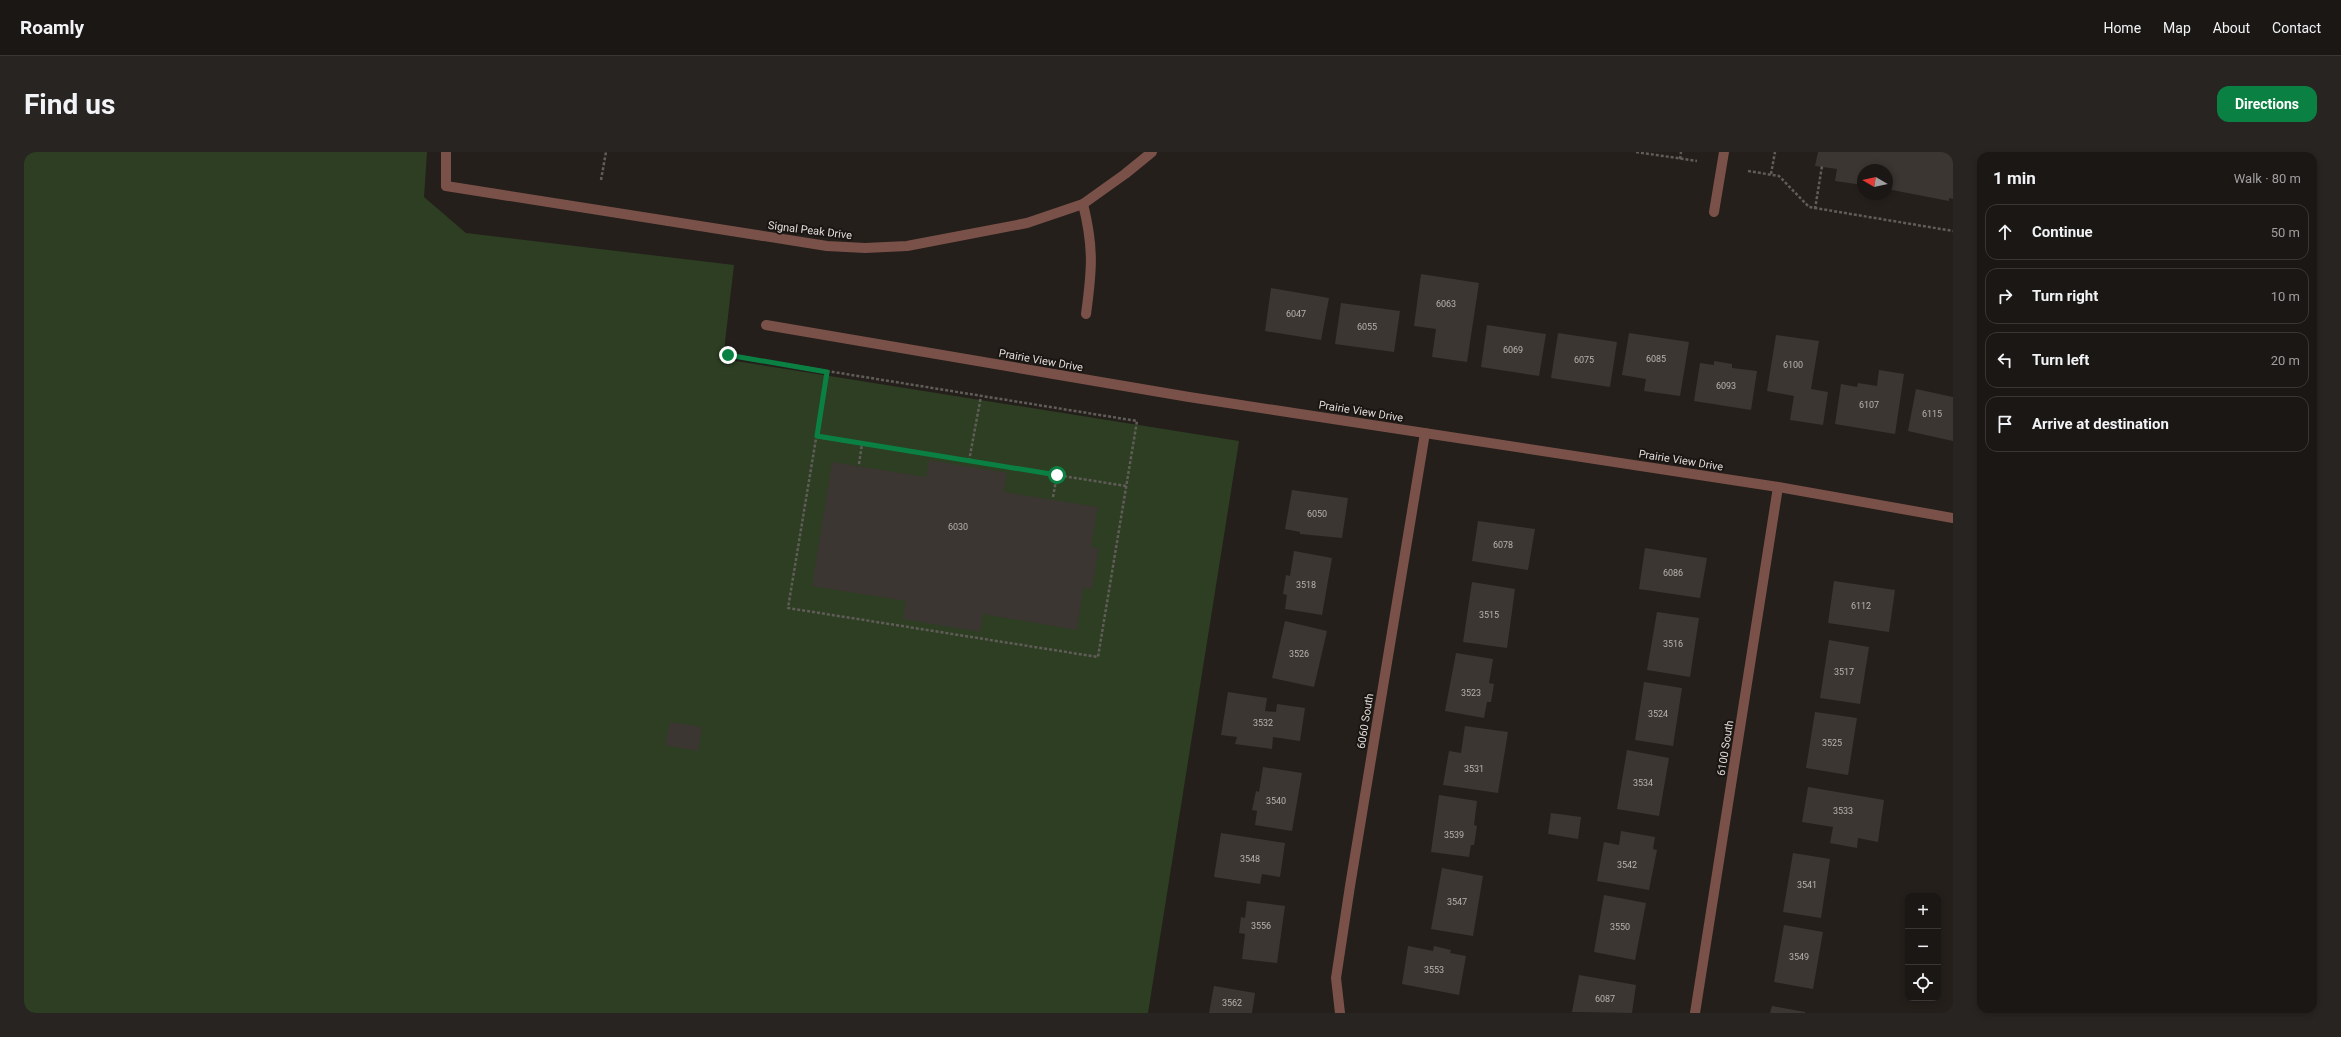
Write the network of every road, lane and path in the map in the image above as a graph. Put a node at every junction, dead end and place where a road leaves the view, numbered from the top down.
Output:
1 (446, 152) edge
2 (606, 152) edge
3 (1152, 152) edge
4 (1636, 152) edge
5 (1681, 152) edge
6 (1724, 152) edge
7 (1775, 152) edge
8 (1680, 159) junction
9 (1697, 161) dead end
10 (1822, 166) dead end
11 (1748, 171) dead end
12 (1771, 174) junction
13 (601, 180) dead end
14 (1083, 204) junction
15 (1815, 209) junction
16 (1714, 212) dead end
17 (1953, 231) edge
18 (1086, 314) dead end
19 (766, 325) dead end
20 (728, 355) dead end
21 (827, 372) junction
22 (981, 396) junction
23 (1425, 433) junction
24 (817, 436) junction
25 (862, 444) junction
26 (969, 461) junction
27 (859, 464) dead end
28 (1057, 475) junction
29 (1126, 486) junction
30 (1778, 487) junction
31 (1053, 497) dead end
32 (1953, 518) edge
33 (1340, 1013) edge
34 (1695, 1013) edge

1 - 14 street, Signal Peak Drive
2 - 13 path
3 - 14 street, Signal Peak Drive
4 - 8 path
5 - 8 path
6 - 16 street
7 - 12 path
8 - 9 path
10 - 15 path
11 - 12 path
12 - 15 path
14 - 18 street
15 - 17 path
19 - 23 street, Prairie View Drive
20 - 21 path
21 - 22 path
21 - 24 path
22 - 26 path
22 - 29 path
23 - 30 street, Prairie View Drive
23 - 33 street, 6060 South
24 - 25 path
24 - 29 path
25 - 26 path
25 - 27 path
26 - 28 path
28 - 29 path
28 - 31 path
30 - 32 street, Prairie View Drive
30 - 34 street, 6100 South

